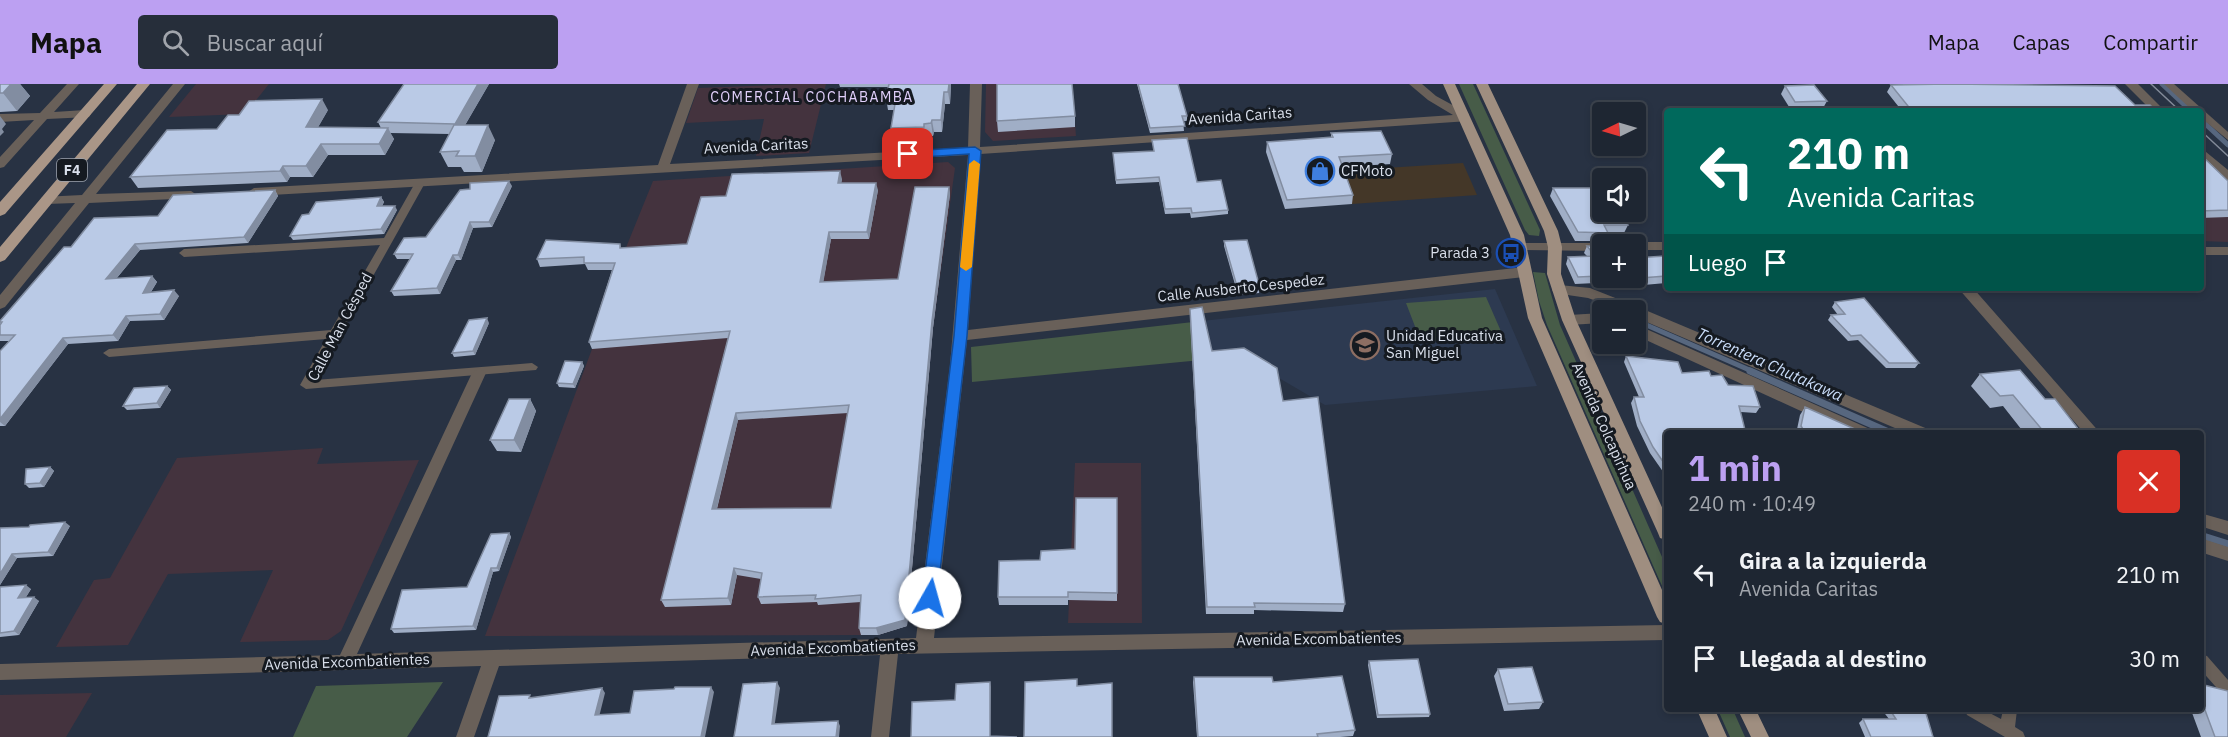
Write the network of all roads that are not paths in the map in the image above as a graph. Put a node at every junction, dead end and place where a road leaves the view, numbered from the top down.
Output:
1 (73, 84) edge
2 (111, 84) edge
3 (144, 84) edge
4 (179, 84) edge
5 (693, 84) edge
6 (698, 84) edge
7 (976, 84) edge
8 (1415, 84) edge
9 (1449, 84) edge
10 (1482, 84) edge
11 (2131, 84) edge
12 (2169, 84) edge
13 (2156, 108) edge
14 (2197, 108) edge
15 (85, 114) junction
16 (45, 115) junction
17 (2204, 115) edge
18 (0, 118) edge
19 (1465, 118) junction
20 (2228, 137) edge
21 (975, 151) junction
22 (2204, 155) edge
23 (0, 165) edge
24 (663, 168) junction
25 (2228, 177) edge
26 (420, 183) junction
27 (240, 192) edge
28 (204, 194) edge
29 (47, 200) junction
30 (85, 200) junction
31 (0, 211) edge
32 (387, 241) junction
33 (1646, 246) edge
34 (1664, 246) edge
35 (1521, 247) junction
36 (1555, 247) junction
37 (1592, 247) edge
38 (2204, 251) edge
39 (2228, 251) edge
40 (184, 253) dead end
41 (0, 257) edge
42 (1524, 273) junction
43 (1559, 290) junction
44 (1968, 291) edge
45 (1609, 300) edge
46 (0, 304) edge
47 (1646, 316) edge
48 (1592, 319) edge
49 (1569, 320) junction
50 (335, 334) junction
51 (1646, 334) edge
52 (961, 336) junction
53 (110, 353) dead end
54 (532, 367) dead end
55 (479, 373) junction
56 (1858, 430) edge
57 (1916, 430) edge
58 (2090, 430) edge
59 (2204, 520) edge
60 (2228, 528) edge
61 (1664, 529) edge
62 (2214, 549) edge
63 (2228, 567) edge
64 (1664, 611) edge
65 (1664, 633) edge
66 (924, 646) junction
67 (890, 647) junction
68 (493, 658) junction
69 (345, 662) junction
70 (2204, 662) edge
71 (0, 672) edge
72 (2228, 690) edge
73 (1707, 712) edge
74 (1748, 712) edge
75 (1975, 712) edge
76 (2010, 712) edge
77 (2012, 734) edge
78 (465, 737) edge
79 (880, 737) edge
80 (1718, 737) edge
81 (1760, 737) edge

1 - 16 street
2 - 15 highway, F4
3 - 29 highway, F4
4 - 30 street
5 - 6 street
5 - 24 street
7 - 21 street
8 - 19 street
9 - 19 main road, Avenida Colcapirhua
10 - 36 main road, Avenida Colcapirhua
11 - 13 street
12 - 14 lane
15 - 16 street
15 - 31 highway, F4
16 - 18 street
16 - 23 street
17 - 20 lane
19 - 21 street, Avenida Caritas
19 - 35 main road, Avenida Colcapirhua
21 - 24 street, Avenida Caritas
21 - 52 street
22 - 25 street
24 - 26 street, Avenida Caritas
26 - 27 street, Avenida Caritas
26 - 32 lane, Calle Man Césped
28 - 30 street
29 - 30 street
29 - 41 highway, F4
30 - 46 street
32 - 40 lane
32 - 50 lane, Calle Man Césped
33 - 34 street
35 - 36 street
35 - 42 main road, Avenida Colcapirhua
36 - 37 street
36 - 43 main road, Avenida Colcapirhua
38 - 39 street
42 - 52 street, Calle Ausberto Cespedez
42 - 64 main road, Avenida Colcapirhua
43 - 45 street
43 - 49 main road, Avenida Colcapirhua
44 - 58 street
47 - 57 street
48 - 49 street
49 - 61 main road, Avenida Colcapirhua
50 - 53 lane
50 - 55 lane, Calle Man Césped
51 - 56 street
52 - 66 street
54 - 55 lane, Calle Man Césped
55 - 69 street
59 - 60 street
62 - 63 street
65 - 66 street, Avenida Excombatientes
66 - 67 street, Avenida Excombatientes
67 - 68 street, Avenida Excombatientes
67 - 79 street
68 - 69 street, Avenida Excombatientes
68 - 78 street
69 - 71 street, Avenida Excombatientes
70 - 72 lane
73 - 80 main road
74 - 81 main road
75 - 77 lane
76 - 77 lane

